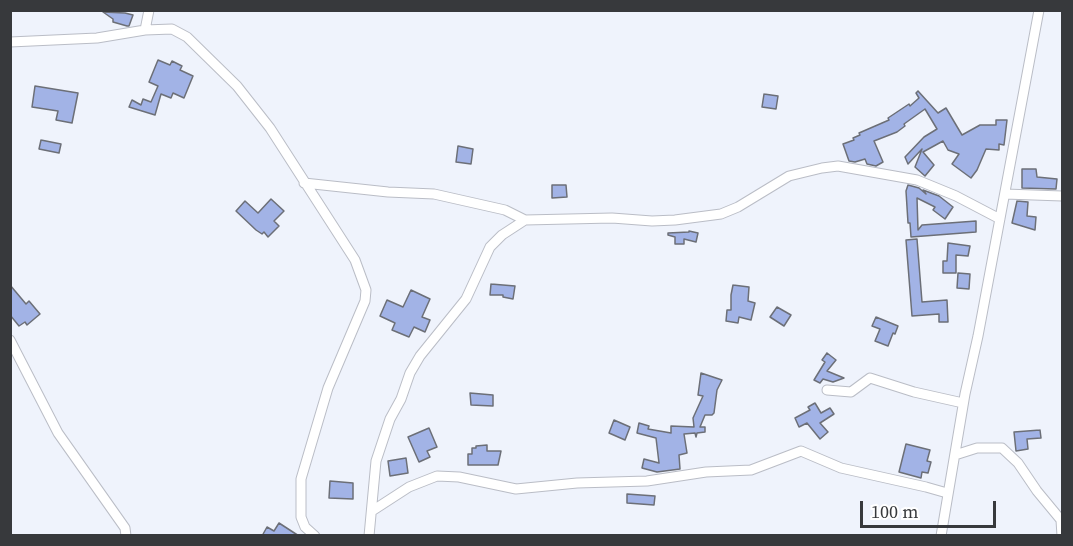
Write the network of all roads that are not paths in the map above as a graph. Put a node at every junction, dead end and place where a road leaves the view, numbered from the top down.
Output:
1 (149, 10) edge
2 (1039, 10) edge
3 (145, 30) junction
4 (10, 42) edge
5 (304, 183) junction
6 (1005, 194) junction
7 (1062, 196) edge
8 (1000, 219) junction
9 (525, 220) junction
10 (10, 340) edge
11 (827, 390) dead end
12 (963, 403) junction
13 (955, 455) junction
14 (947, 493) junction
15 (372, 511) junction
16 (1062, 519) edge
17 (126, 536) edge
18 (315, 536) edge
19 (369, 536) edge
20 (941, 536) edge
21 (1062, 536) edge

1 - 3 street
2 - 6 street
3 - 4 street
3 - 5 street
5 - 9 street
5 - 18 street
6 - 7 street
6 - 8 street
8 - 9 street
8 - 12 street
9 - 15 street
10 - 17 street
11 - 12 street
12 - 13 street
13 - 14 street
13 - 16 street
14 - 15 street
14 - 20 street
15 - 19 street
16 - 21 street

